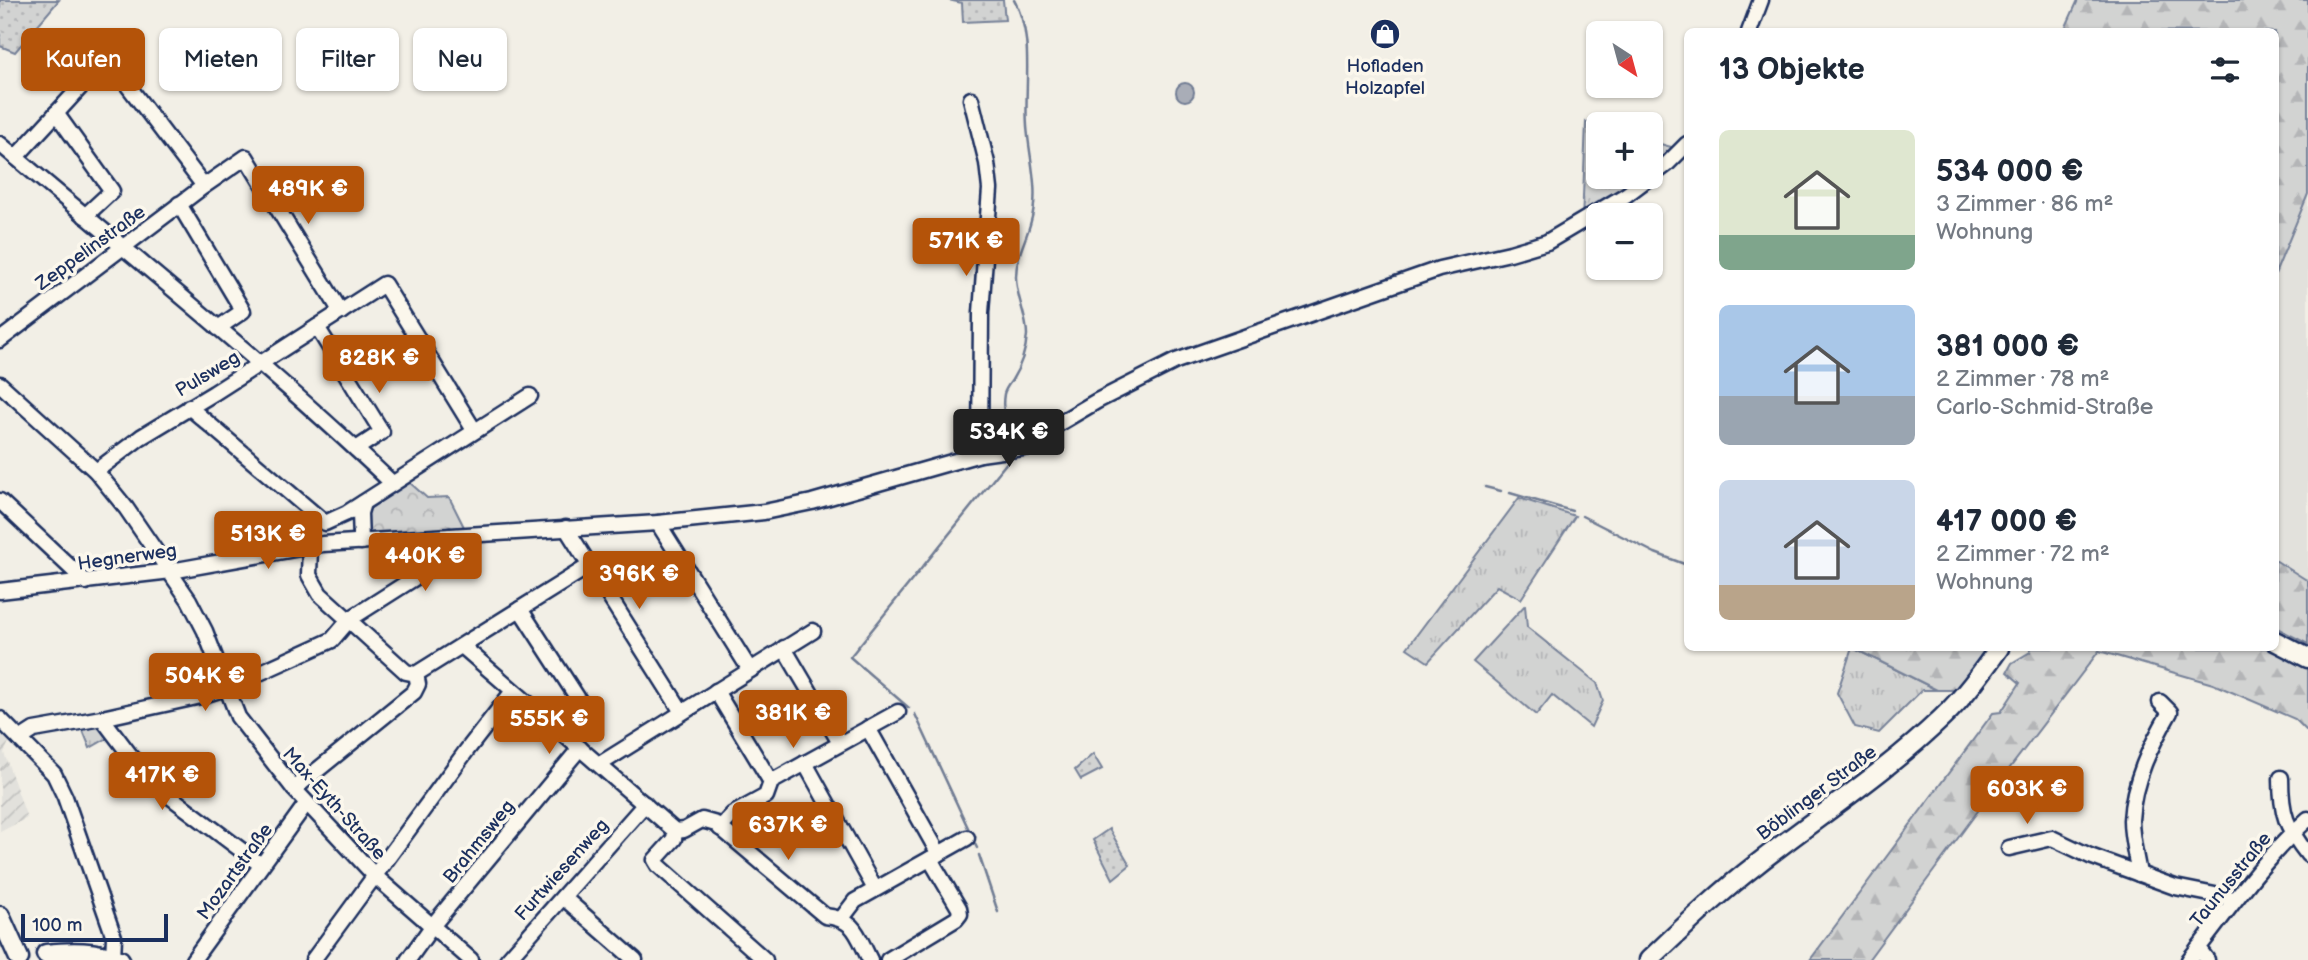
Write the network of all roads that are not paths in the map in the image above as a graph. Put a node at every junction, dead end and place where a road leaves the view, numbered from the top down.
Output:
1 (1761, 0) edge
2 (1750, 28) edge
3 (76, 91) edge
4 (132, 91) edge
5 (971, 99) dead end
6 (56, 113) junction
7 (0, 144) edge
8 (1684, 147) edge
9 (16, 157) junction
10 (204, 186) junction
11 (179, 204) junction
12 (85, 216) junction
13 (123, 248) junction
14 (341, 312) junction
15 (317, 327) junction
16 (218, 328) junction
17 (0, 340) edge
18 (259, 364) junction
19 (0, 384) edge
20 (530, 396) dead end
21 (189, 407) junction
22 (474, 430) junction
23 (356, 449) junction
24 (981, 454) junction
25 (96, 471) junction
26 (392, 483) junction
27 (0, 501) edge
28 (363, 503) junction
29 (658, 523) junction
30 (566, 528) junction
31 (450, 536) junction
32 (361, 542) junction
33 (310, 547) junction
34 (589, 566) junction
35 (171, 571) junction
36 (86, 582) junction
37 (0, 591) edge
38 (520, 609) junction
39 (350, 620) junction
40 (813, 631) dead end
41 (2279, 643) edge
42 (462, 646) junction
43 (784, 648) junction
44 (1998, 651) edge
45 (2308, 658) edge
46 (750, 670) junction
47 (416, 674) junction
48 (226, 688) junction
49 (513, 691) junction
50 (716, 691) junction
51 (2160, 702) dead end
52 (682, 712) junction
53 (898, 712) dead end
54 (102, 718) junction
55 (0, 719) edge
56 (557, 728) junction
57 (868, 728) junction
58 (20, 739) junction
59 (840, 743) junction
60 (580, 748) junction
61 (805, 763) junction
62 (600, 764) junction
63 (2281, 778) dead end
64 (771, 782) junction
65 (294, 789) junction
66 (306, 804) junction
67 (645, 804) junction
68 (2308, 819) edge
69 (720, 828) junction
70 (675, 831) junction
71 (2292, 834) junction
72 (967, 838) dead end
73 (2009, 848) dead end
74 (2308, 855) edge
75 (934, 856) junction
76 (261, 865) junction
77 (2139, 874) junction
78 (375, 876) junction
79 (876, 889) junction
80 (563, 897) junction
81 (2235, 899) junction
82 (842, 918) junction
83 (2, 920) edge
84 (433, 925) junction
85 (87, 953) junction
86 (2198, 956) edge
87 (33, 957) edge
88 (864, 957) edge
89 (116, 959) edge
90 (66, 960) edge
91 (193, 960) edge
92 (313, 960) edge
93 (408, 960) edge
94 (471, 960) edge
95 (507, 960) edge
96 (635, 960) edge
97 (765, 960) edge
98 (888, 960) edge
99 (1649, 960) edge

1 - 2 street
3 - 6 street
4 - 10 street
5 - 24 street
6 - 9 street
6 - 12 street
7 - 9 street
8 - 24 street, Hegnerweg
9 - 12 street
10 - 11 street, Zeppelinstraße
10 - 14 street, Zeppelinstraße
11 - 13 street, Zeppelinstraße
11 - 16 street
12 - 13 street
13 - 16 street
13 - 17 street, Zeppelinstraße
14 - 15 street, Pulsweg
14 - 22 street, Pulsweg
15 - 18 street, Pulsweg
15 - 23 street
16 - 18 street
18 - 21 street, Pulsweg
18 - 23 street
19 - 25 street, Max-Eyth-Straße
20 - 22 street
21 - 25 street, Pulsweg
21 - 28 street
22 - 26 street
23 - 26 street
24 - 29 street, Hegnerweg
25 - 35 street, Max-Eyth-Straße
26 - 28 street
27 - 36 street
28 - 32 street
29 - 30 street, Hegnerweg
29 - 46 street
30 - 31 street, Hegnerweg
30 - 34 street
31 - 32 street, Hegnerweg
31 - 39 street
32 - 33 street, Hegnerweg
33 - 35 street, Hegnerweg
33 - 39 street
34 - 38 street
34 - 52 street
35 - 36 street, Hegnerweg
35 - 48 street, Max-Eyth-Straße
36 - 37 street, Hegnerweg
38 - 42 street
38 - 56 street
39 - 47 street
39 - 48 street
40 - 43 street
41 - 45 main road
42 - 47 street
42 - 49 street
43 - 46 street
43 - 59 street
44 - 99 main road, Böblinger Straße
46 - 50 street
47 - 65 street
48 - 54 street
48 - 65 street, Max-Eyth-Straße
49 - 56 street
49 - 78 street
50 - 52 street
50 - 64 street
51 - 77 street
52 - 62 street
53 - 57 street
54 - 58 street
54 - 76 street
55 - 58 street
56 - 60 street
57 - 59 street
57 - 75 street
58 - 89 street
59 - 61 street
60 - 62 street
60 - 84 street, Brahmsweg
61 - 64 street
61 - 79 street
62 - 67 street
63 - 71 street
64 - 69 street
65 - 66 street, Max-Eyth-Straße
66 - 76 street, Mozartstraße
66 - 78 street, Max-Eyth-Straße
67 - 70 street
67 - 80 street, Furtwiesenweg
68 - 71 street, Taunusstraße
69 - 70 street
69 - 82 street
70 - 97 street
71 - 74 street, Taunusstraße
71 - 81 street, Taunusstraße
72 - 75 street
73 - 77 street
75 - 79 street
75 - 98 street
76 - 91 street, Mozartstraße
77 - 81 street
78 - 84 street, Max-Eyth-Straße
78 - 92 street
79 - 82 street
80 - 95 street, Furtwiesenweg
80 - 96 street
81 - 86 street, Taunusstraße
82 - 88 street
83 - 87 main road
84 - 93 street, Brahmsweg
84 - 94 street, Max-Eyth-Straße
85 - 87 main road
85 - 89 main road
85 - 90 main road

